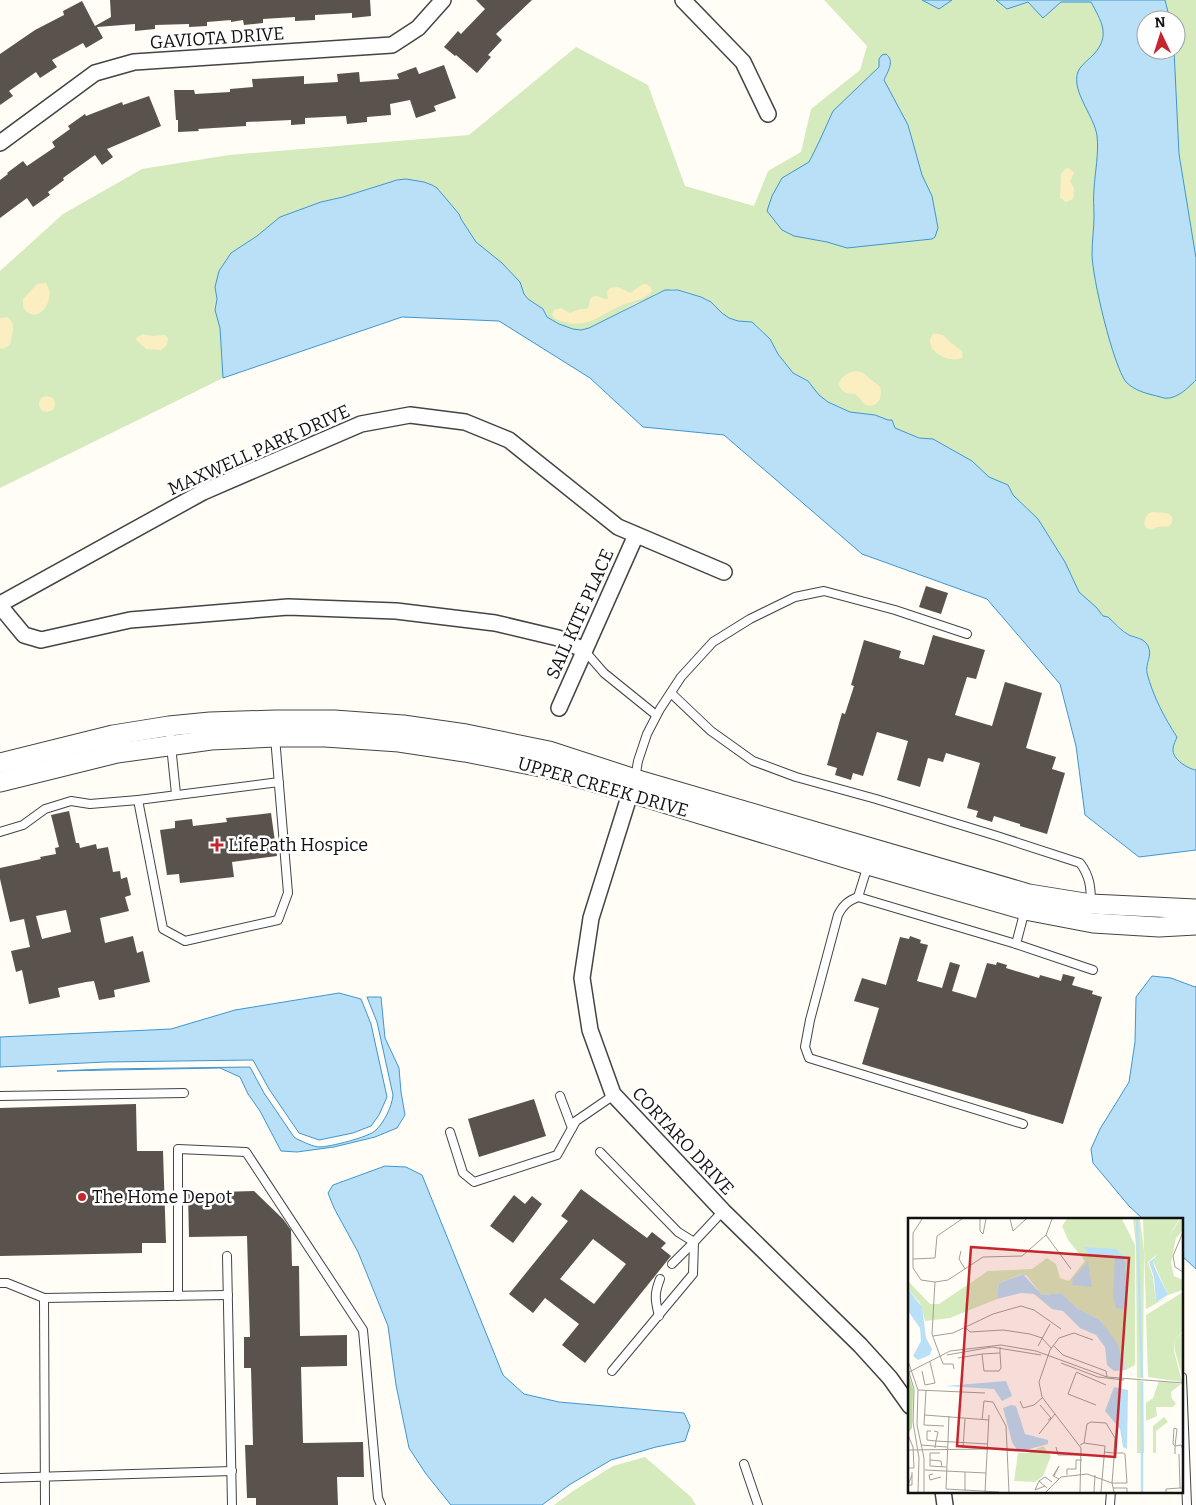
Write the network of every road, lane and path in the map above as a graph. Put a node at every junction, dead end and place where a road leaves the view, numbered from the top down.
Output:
1 (443, 0) edge
2 (683, 0) edge
3 (768, 114) dead end
4 (0, 143) edge
5 (636, 535) junction
6 (724, 572) dead end
7 (0, 605) edge
8 (967, 634) dead end
9 (584, 650) junction
10 (671, 693) junction
11 (559, 708) dead end
12 (656, 715) junction
13 (170, 735) junction
14 (275, 736) junction
15 (0, 762) edge
16 (0, 782) edge
17 (279, 782) junction
18 (633, 786) junction
19 (176, 794) junction
20 (138, 800) junction
21 (0, 832) edge
22 (868, 865) junction
23 (858, 896) junction
24 (1027, 902) junction
25 (1091, 904) junction
26 (1196, 908) edge
27 (1196, 925) edge
28 (1016, 944) junction
29 (1093, 970) dead end
30 (184, 1093) dead end
31 (614, 1095) junction
32 (0, 1096) edge
33 (560, 1096) dead end
34 (1023, 1124) dead end
35 (572, 1128) junction
36 (450, 1132) dead end
37 (600, 1152) dead end
38 (723, 1211) junction
39 (694, 1242) junction
40 (227, 1256) dead end
41 (672, 1264) dead end
42 (660, 1279) dead end
43 (0, 1283) edge
44 (228, 1295) junction
45 (178, 1296) junction
46 (44, 1298) junction
47 (659, 1316) junction
48 (612, 1371) dead end
49 (908, 1403) edge
50 (744, 1464) dead end
51 (232, 1471) junction
52 (1184, 1472) edge
53 (1196, 1472) edge
54 (45, 1476) junction
55 (0, 1478) edge
56 (943, 1492) edge
57 (1110, 1492) edge
58 (45, 1505) edge
59 (232, 1505) edge
60 (382, 1505) edge
61 (758, 1505) edge
62 (945, 1505) edge
63 (1110, 1505) edge
64 (1187, 1505) edge

1 - 4 street, GAVIOTA DRIVE
2 - 3 street
5 - 6 street, MAXWELL PARK DRIVE
5 - 7 street, MAXWELL PARK DRIVE
5 - 9 street, SAIL KITE PLACE
7 - 9 street
8 - 10 lane
9 - 11 street, SAIL KITE PLACE
9 - 12 lane
10 - 12 lane
10 - 25 lane
12 - 18 lane
13 - 14 street, UPPER CREEK DRIVE
13 - 15 street, UPPER CREEK DRIVE
13 - 16 street, UPPER CREEK DRIVE
13 - 18 street, UPPER CREEK DRIVE
13 - 19 lane
14 - 17 lane
14 - 18 street, UPPER CREEK DRIVE
17 - 19 lane
17 - 20 lane
18 - 22 street, UPPER CREEK DRIVE
18 - 24 street, UPPER CREEK DRIVE
18 - 31 street, CORTARO DRIVE
19 - 20 lane
20 - 21 lane
22 - 23 lane
22 - 24 street, UPPER CREEK DRIVE
23 - 28 lane
23 - 34 lane
24 - 25 street, UPPER CREEK DRIVE
24 - 27 street, UPPER CREEK DRIVE
24 - 28 lane
25 - 26 street, UPPER CREEK DRIVE
28 - 29 lane
30 - 32 lane
31 - 35 lane
31 - 38 street, CORTARO DRIVE
33 - 35 lane
35 - 36 lane
37 - 39 lane
38 - 39 lane
38 - 49 street, CORTARO DRIVE
39 - 41 lane
39 - 47 lane
40 - 44 lane
42 - 47 lane
43 - 46 lane
44 - 45 lane
44 - 51 lane
45 - 46 lane
45 - 60 lane
46 - 54 lane
47 - 48 lane
50 - 61 lane
51 - 54 lane
51 - 59 lane
52 - 53 lane
52 - 64 lane
54 - 55 lane
54 - 58 lane
56 - 62 street
57 - 63 lane

